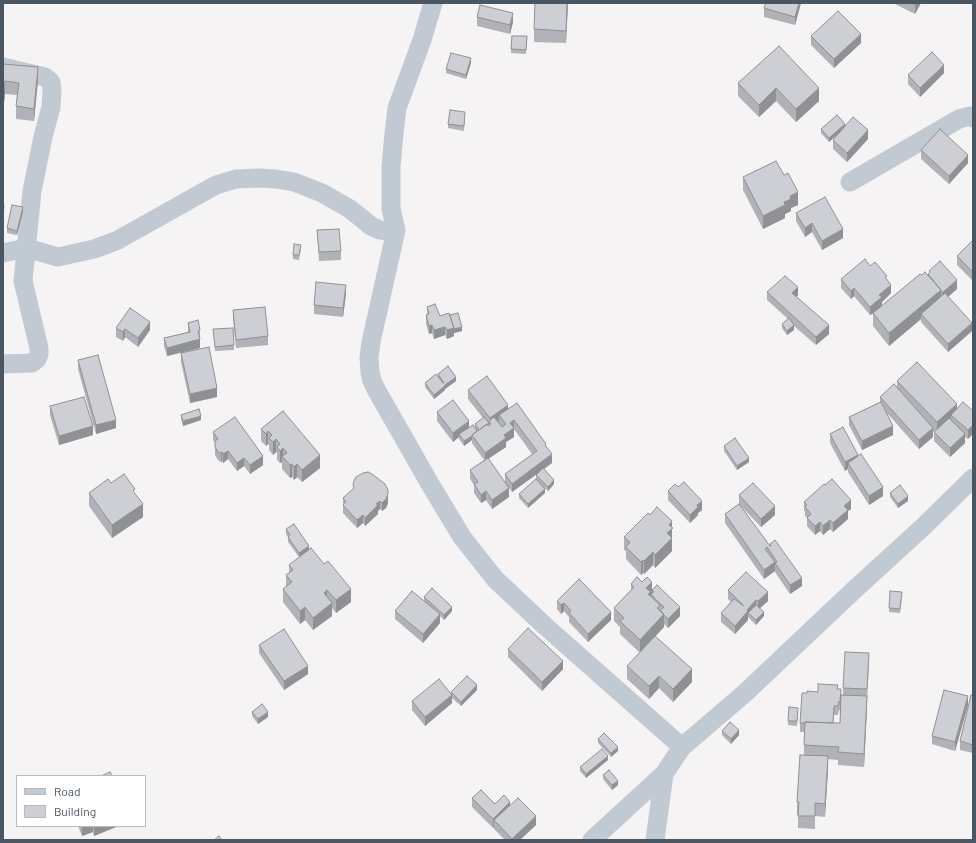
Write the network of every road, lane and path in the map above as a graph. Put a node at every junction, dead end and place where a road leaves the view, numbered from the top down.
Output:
1 (433, 3) edge
2 (3, 67) edge
3 (973, 118) edge
4 (850, 182) dead end
5 (396, 230) junction
6 (26, 248) junction
7 (3, 253) edge
8 (3, 364) edge
9 (973, 478) edge
10 (682, 747) junction
11 (664, 774) junction
12 (592, 840) edge
13 (655, 840) edge

1 - 5 street
2 - 6 street
3 - 4 street
5 - 6 street
5 - 10 street
6 - 7 street
6 - 8 street
9 - 10 street
10 - 11 street
11 - 12 street
11 - 13 street

